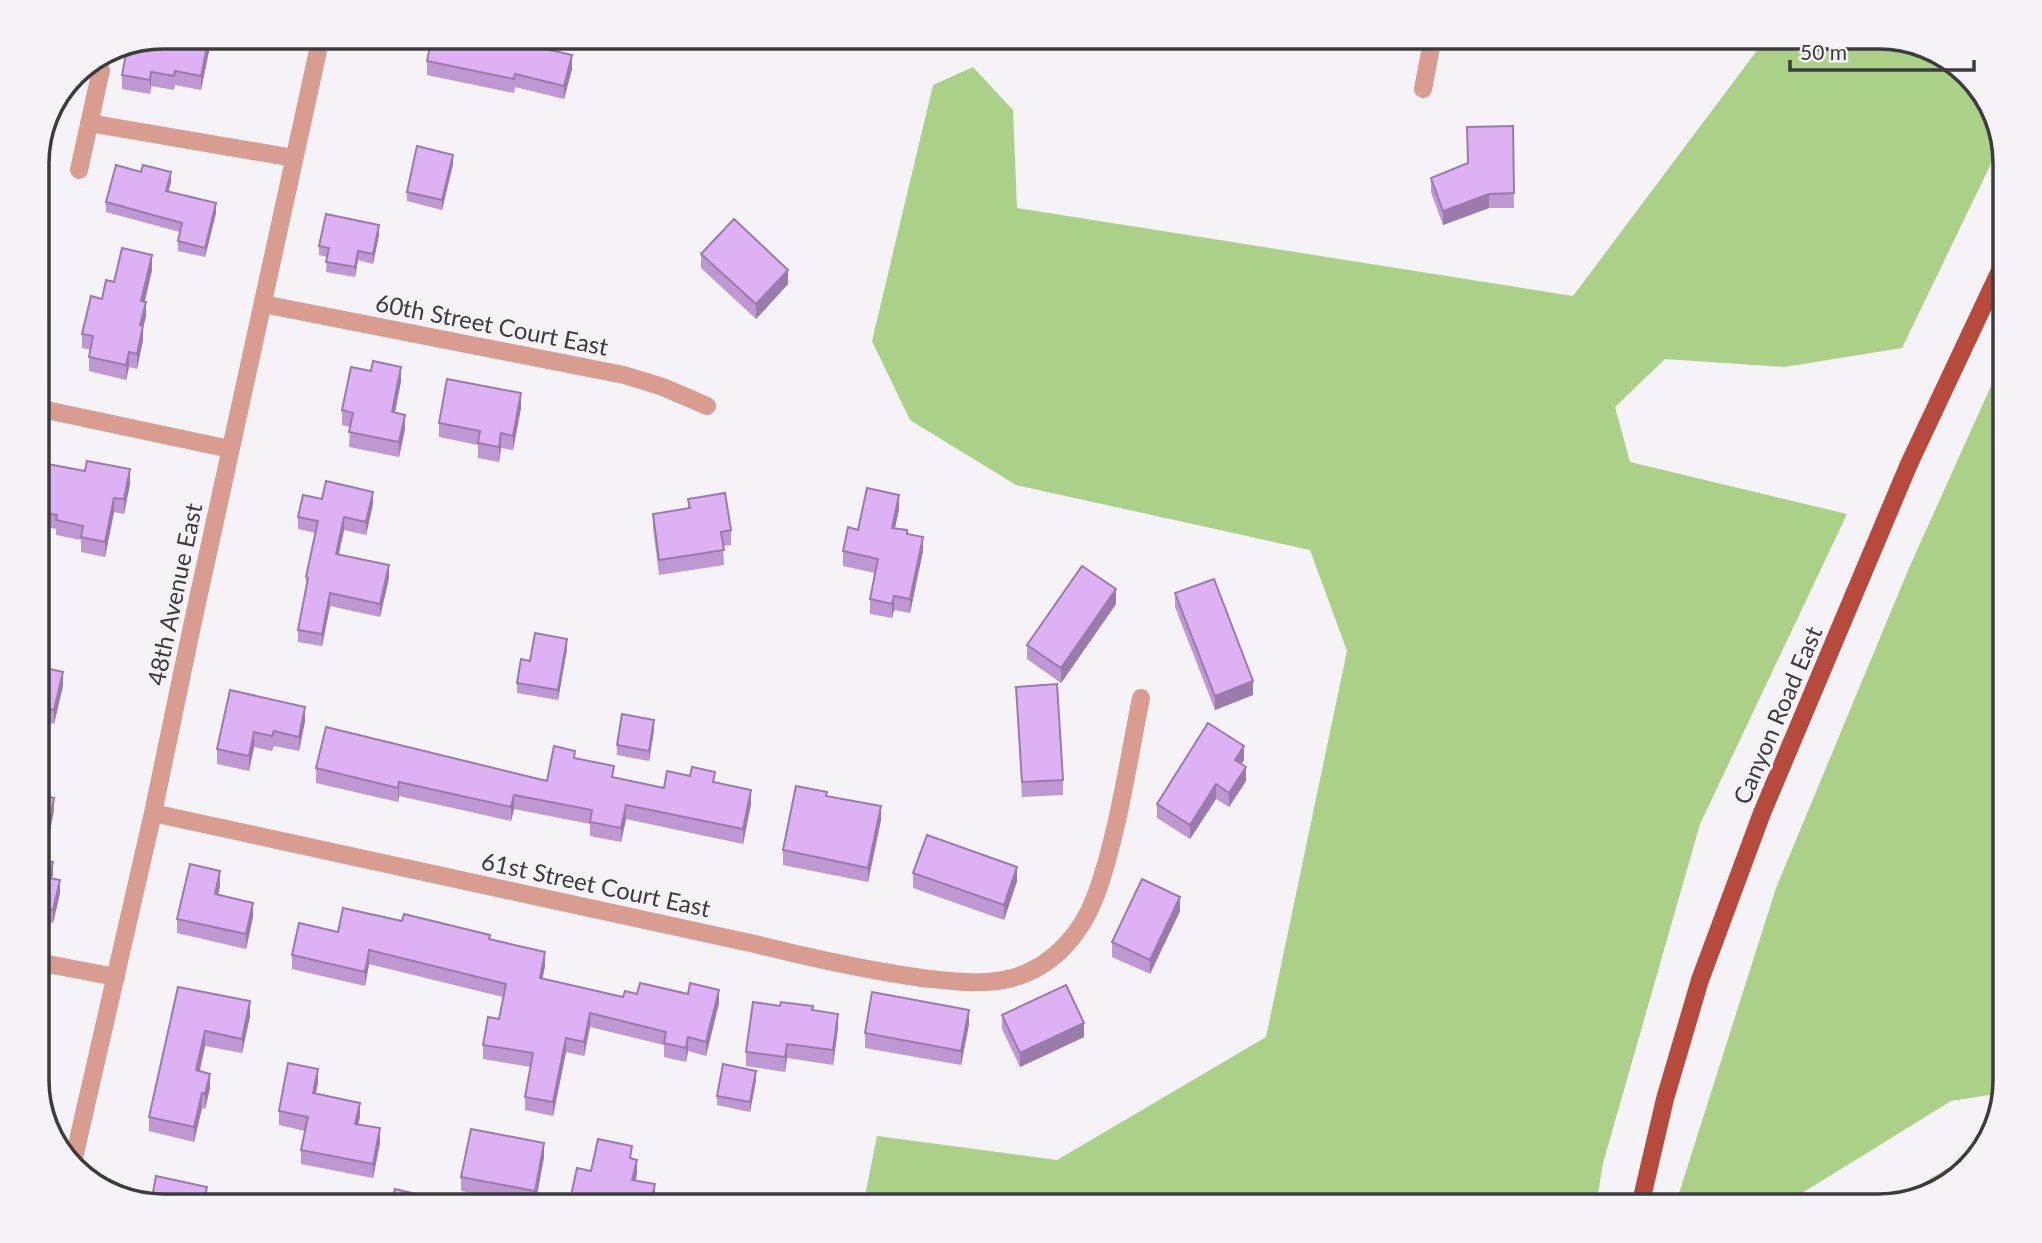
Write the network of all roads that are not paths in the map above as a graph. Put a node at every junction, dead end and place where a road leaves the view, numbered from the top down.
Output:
1 (318, 49) edge
2 (1431, 49) edge
3 (101, 70) dead end
4 (1423, 89) dead end
5 (89, 123) junction
6 (294, 158) junction
7 (79, 170) dead end
8 (1993, 286) edge
9 (263, 304) junction
10 (707, 406) dead end
11 (49, 411) edge
12 (230, 449) junction
13 (1141, 698) dead end
14 (153, 813) junction
15 (49, 964) edge
16 (116, 977) junction
17 (75, 1153) edge
18 (1643, 1194) edge

1 - 6 street, 48th Avenue East
2 - 4 street
3 - 5 street
5 - 6 street
5 - 7 street
6 - 9 street, 48th Avenue East
8 - 18 main road, Canyon Road East
9 - 10 street, 60th Street Court East
9 - 12 street, 48th Avenue East
11 - 12 street
12 - 14 street, 48th Avenue East
13 - 14 street, 61st Street Court East
14 - 16 street, 48th Avenue East
15 - 16 street
16 - 17 street, 48th Avenue East

